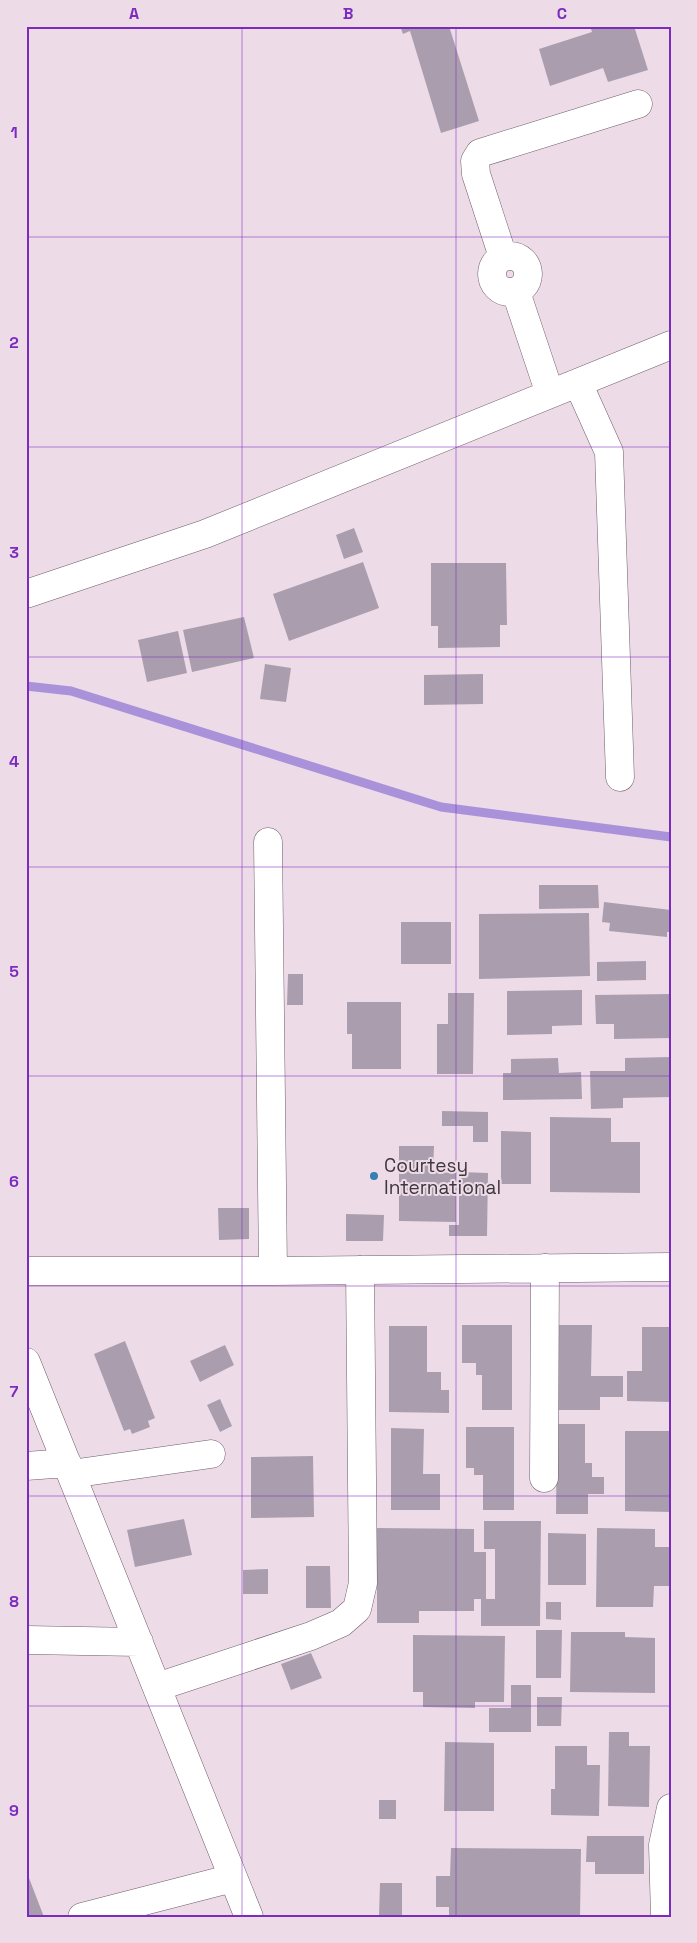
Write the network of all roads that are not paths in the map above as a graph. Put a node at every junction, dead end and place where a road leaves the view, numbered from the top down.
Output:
1 (638, 104) dead end
2 (671, 345) edge
3 (578, 383) junction
4 (550, 394) junction
5 (26, 594) edge
6 (620, 777) dead end
7 (268, 842) dead end
8 (671, 1267) edge
9 (545, 1268) junction
10 (360, 1270) junction
11 (26, 1271) edge
12 (273, 1271) junction
13 (26, 1362) edge
14 (211, 1454) dead end
15 (26, 1466) edge
16 (69, 1469) junction
17 (544, 1478) dead end
18 (26, 1640) edge
19 (139, 1642) junction
20 (157, 1687) junction
21 (671, 1808) edge
22 (233, 1878) junction
23 (119, 1912) edge
24 (82, 1917) edge
25 (249, 1917) edge
26 (665, 1917) edge

1 - 4 street
2 - 3 street
3 - 4 street
3 - 6 street
4 - 5 street
7 - 12 street
8 - 9 street
9 - 10 street
9 - 17 street
10 - 12 street
10 - 20 street
11 - 12 street
13 - 16 street
14 - 16 street
15 - 16 street
16 - 19 street
18 - 19 street
19 - 20 street
20 - 22 street
21 - 26 street
22 - 23 street
22 - 25 street
23 - 24 street

